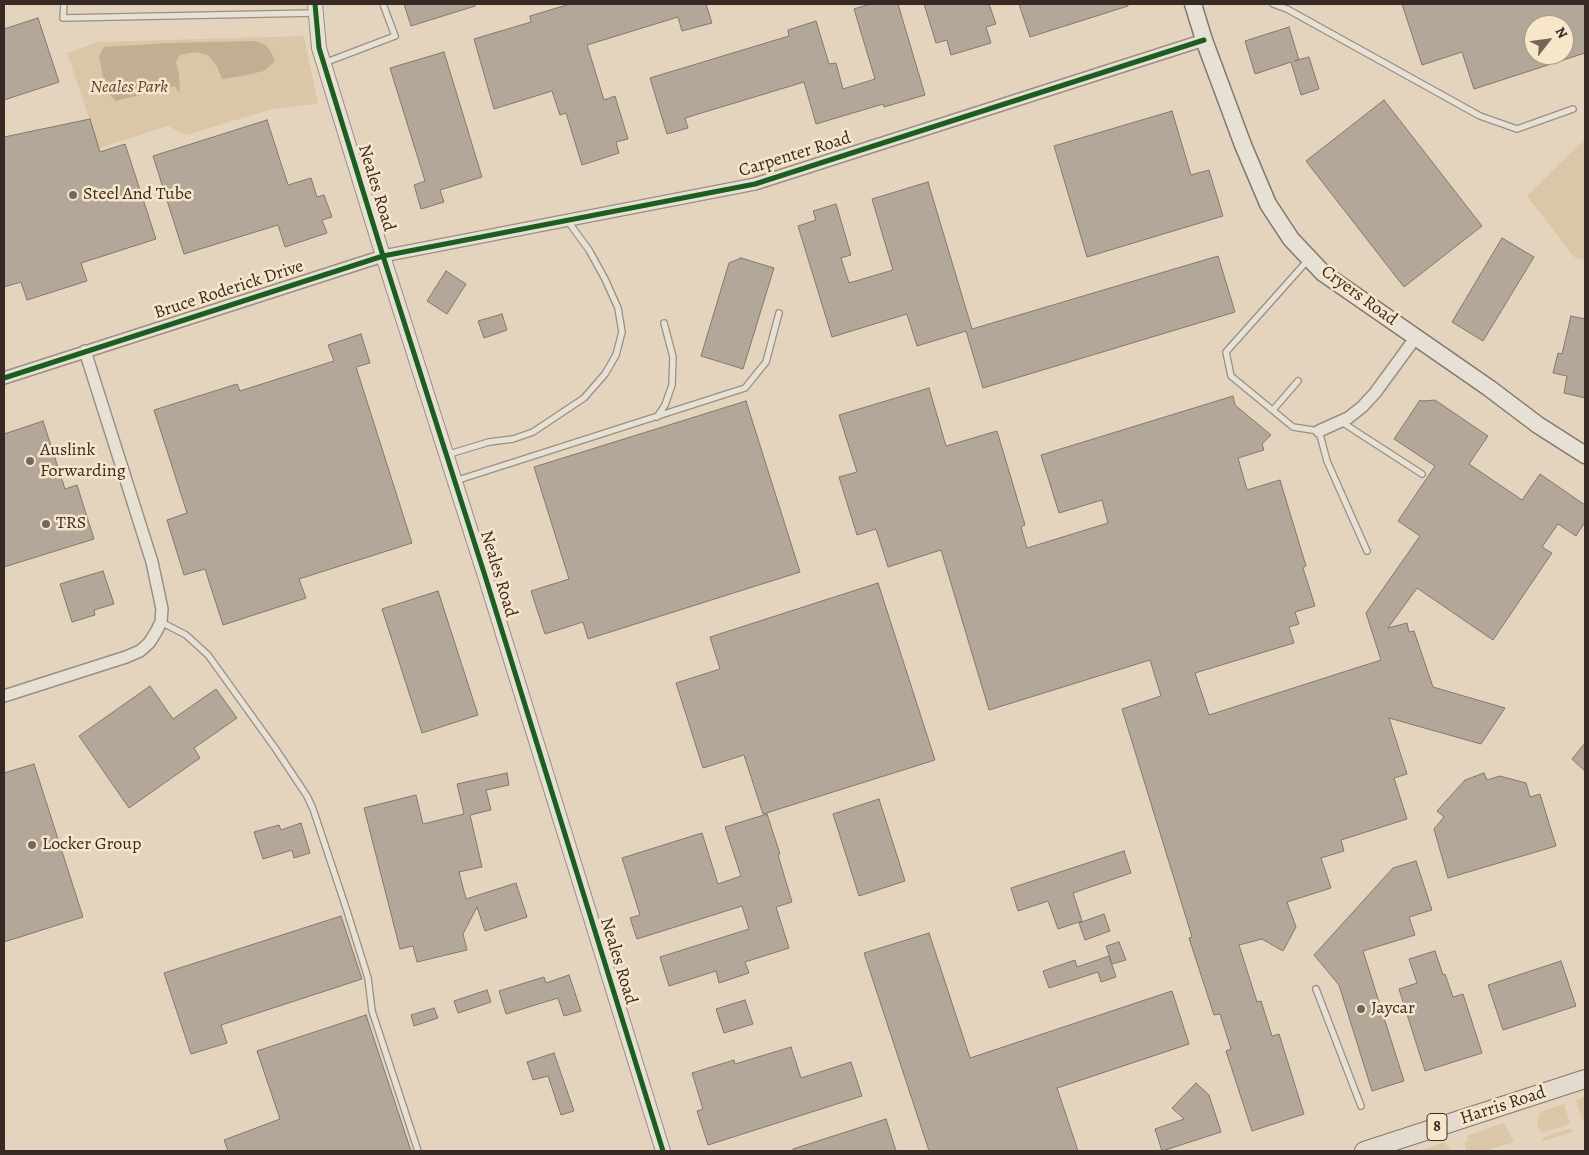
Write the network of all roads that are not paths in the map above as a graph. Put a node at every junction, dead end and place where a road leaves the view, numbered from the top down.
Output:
1 (64, 4) edge
2 (383, 4) edge
3 (1193, 4) edge
4 (1273, 4) edge
5 (315, 8) edge
6 (1204, 40) junction
7 (324, 63) junction
8 (1572, 108) dead end
9 (568, 220) junction
10 (382, 256) junction
11 (1309, 258) junction
12 (780, 313) dead end
13 (664, 323) dead end
14 (1416, 338) junction
15 (85, 351) junction
16 (4, 378) edge
17 (1298, 381) dead end
18 (1272, 410) junction
19 (657, 418) junction
20 (1340, 421) junction
21 (1320, 430) junction
22 (1566, 444) junction
23 (1585, 449) edge
24 (446, 455) junction
25 (1585, 455) edge
26 (1585, 460) edge
27 (1422, 474) dead end
28 (455, 481) junction
29 (1367, 551) dead end
30 (161, 622) junction
31 (4, 696) edge
32 (1316, 989) dead end
33 (1585, 1079) edge
34 (1361, 1106) dead end
35 (418, 1151) edge
36 (663, 1151) edge
37 (1364, 1151) edge

1 - 5 lane
2 - 7 lane
3 - 6 main road, Cryers Road
4 - 8 lane
5 - 7 street, Neales Road
6 - 9 street, Carpenter Road
6 - 11 main road, Cryers Road
7 - 10 street, Neales Road
9 - 10 street, Carpenter Road
9 - 24 lane
10 - 15 street, Bruce Roderick Drive
10 - 24 street, Neales Road
11 - 14 main road, Cryers Road
11 - 18 lane
12 - 19 lane
13 - 19 lane
14 - 20 street
14 - 22 main road, Cryers Road
15 - 16 street, Bruce Roderick Drive
15 - 30 street
17 - 18 lane
18 - 21 lane
19 - 28 lane
20 - 21 street
20 - 27 lane
21 - 29 lane
22 - 23 main road
22 - 25 main road, Cryers Road
22 - 26 main road, Cryers Road
24 - 28 street, Neales Road
28 - 36 street, Neales Road
30 - 31 street
30 - 35 lane
32 - 34 lane
33 - 37 main road, Harris Road / 8

